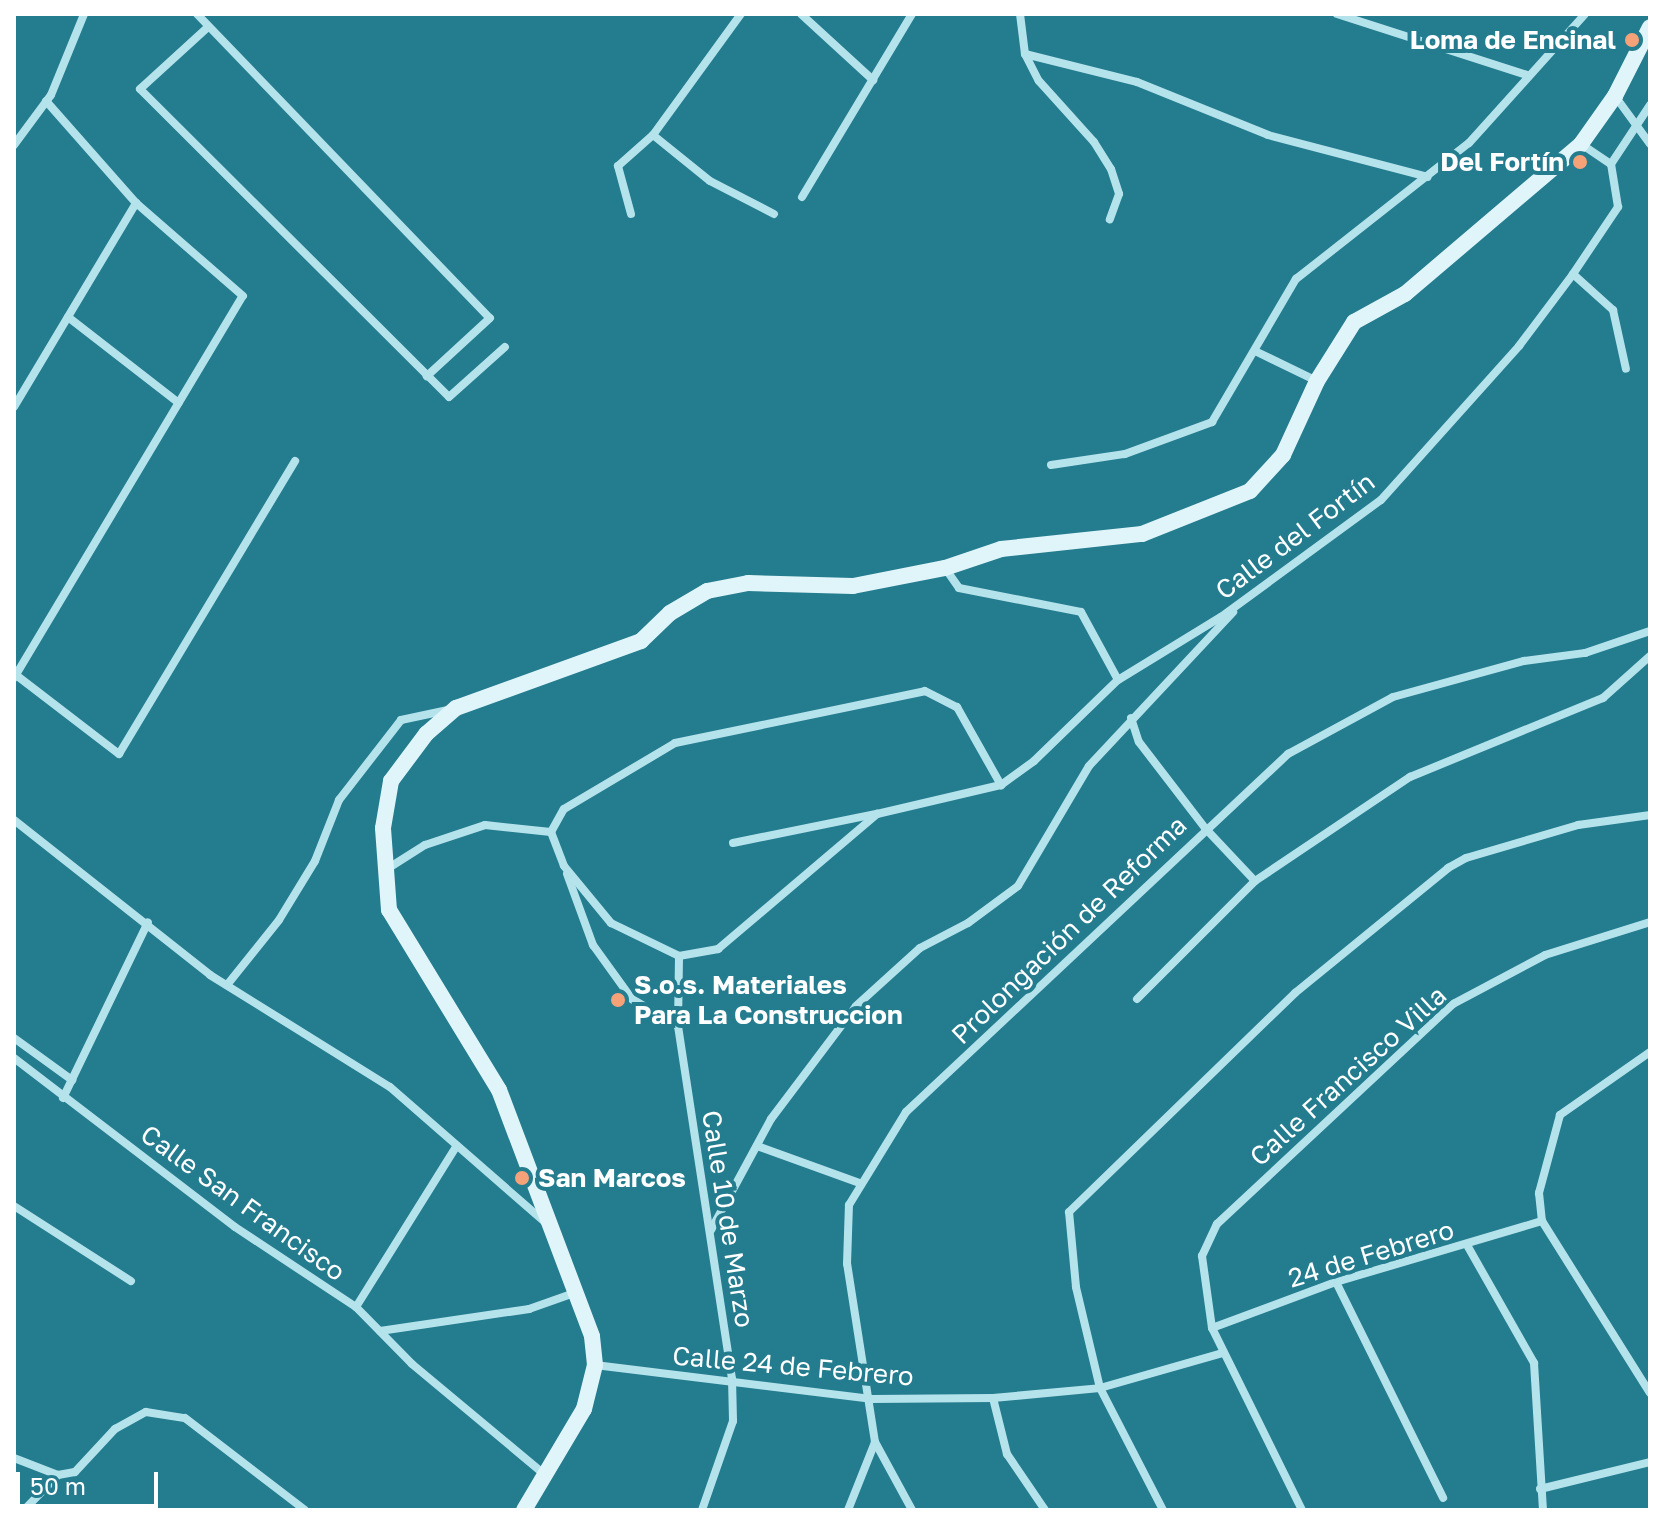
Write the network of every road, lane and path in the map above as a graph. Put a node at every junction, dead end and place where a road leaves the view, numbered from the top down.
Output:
1 (84, 14) edge
2 (197, 14) edge
3 (741, 14) edge
4 (801, 14) edge
5 (912, 14) edge
6 (1020, 14) edge
7 (1337, 14) edge
8 (1585, 14) edge
9 (208, 27) junction
10 (1648, 36) edge
11 (1025, 54) junction
12 (1527, 75) junction
13 (873, 80) junction
14 (1615, 96) junction
15 (46, 101) junction
16 (1650, 105) edge
17 (1636, 121) junction
18 (653, 135) junction
19 (1581, 144) junction
20 (1650, 144) edge
21 (14, 145) edge
22 (1611, 164) junction
23 (1428, 177) junction
24 (802, 197) dead end
25 (136, 203) junction
26 (631, 214) dead end
27 (774, 214) dead end
28 (1110, 219) dead end
29 (1573, 274) junction
30 (68, 317) junction
31 (505, 347) dead end
32 (1255, 351) junction
33 (1626, 369) dead end
34 (427, 376) junction
35 (1317, 381) junction
36 (179, 403) junction
37 (14, 407) edge
38 (295, 461) dead end
39 (1051, 465) dead end
40 (945, 568) junction
41 (1251, 594) junction
42 (1650, 631) edge
43 (1650, 656) edge
44 (15, 677) edge
45 (1118, 680) junction
46 (456, 708) junction
47 (1131, 718) junction
48 (1001, 785) junction
49 (877, 814) junction
50 (1650, 815) edge
51 (14, 820) edge
52 (1205, 828) junction
53 (551, 832) junction
54 (733, 843) dead end
55 (564, 866) junction
56 (386, 870) junction
57 (1255, 881) junction
58 (148, 922) junction
59 (1650, 922) edge
60 (679, 956) junction
61 (227, 985) junction
62 (1137, 999) dead end
63 (678, 1026) junction
64 (14, 1038) edge
65 (1650, 1052) edge
66 (14, 1058) edge
67 (72, 1080) junction
68 (63, 1098) junction
69 (757, 1146) junction
70 (456, 1147) junction
71 (859, 1183) junction
72 (14, 1206) edge
73 (1542, 1221) junction
74 (711, 1230) junction
75 (556, 1231) junction
76 (1467, 1245) junction
77 (131, 1281) dead end
78 (1336, 1282) junction
79 (577, 1292) junction
80 (356, 1307) junction
81 (1212, 1328) junction
82 (380, 1331) junction
83 (1223, 1353) junction
84 (595, 1365) junction
85 (732, 1379) junction
86 (1100, 1388) junction
87 (1650, 1393) edge
88 (993, 1398) junction
89 (871, 1399) junction
90 (875, 1442) junction
91 (14, 1458) edge
92 (1650, 1462) edge
93 (543, 1473) junction
94 (58, 1475) junction
95 (1540, 1489) junction
96 (1443, 1498) dead end
97 (24, 1510) edge
98 (305, 1510) edge
99 (524, 1510) edge
100 (702, 1510) edge
101 (848, 1510) edge
102 (912, 1510) edge
103 (1045, 1510) edge
104 (1163, 1510) edge
105 (1302, 1510) edge
106 (1543, 1510) edge

1 - 15 street
2 - 9 street
3 - 18 street
4 - 13 street
5 - 13 street
6 - 11 street
7 - 12 street
8 - 12 street
9 - 34 street
9 - 34 street
10 - 14 street
11 - 23 street
11 - 28 street
12 - 23 street
13 - 24 street
14 - 17 street
14 - 19 street
15 - 21 street
15 - 25 street
16 - 17 street
17 - 20 street
17 - 22 street
18 - 26 street
18 - 27 street
19 - 22 street
19 - 35 street
22 - 29 street, Calle del Fortín
23 - 32 street
25 - 30 street
25 - 36 street
29 - 33 street
29 - 41 street, Calle del Fortín
30 - 36 street
30 - 37 street
31 - 34 street
32 - 35 street
32 - 39 street
35 - 40 street
36 - 44 street
38 - 44 street
40 - 45 street
40 - 46 street
41 - 45 street, Calle del Fortín
41 - 47 street
42 - 52 street, Prolongación de Reforma
43 - 57 street
45 - 48 street, Calle del Fortín
46 - 56 street
46 - 61 street
47 - 52 street
47 - 69 street
48 - 49 street, Calle del Fortín
48 - 53 street
49 - 54 street, Calle del Fortín
49 - 60 street, Calle del Fortín
50 - 86 street
51 - 58 street
52 - 57 street
52 - 71 street, Prolongación de Reforma
53 - 55 street
53 - 56 street
55 - 60 street
55 - 63 street
56 - 75 street
57 - 62 street
58 - 61 street
58 - 67 street
59 - 81 street, Calle Francisco Villa
60 - 63 street, Calle 10 de Marzo
61 - 70 street
63 - 74 street, Calle 10 de Marzo
64 - 67 street
65 - 73 street
66 - 68 street, Calle San Francisco
67 - 68 street
68 - 80 street, Calle San Francisco
69 - 71 street
69 - 74 street
70 - 75 street
70 - 80 street
71 - 89 street, Prolongación de Reforma
72 - 77 street
73 - 76 street, 24 de Febrero
73 - 87 street
74 - 85 street, Calle 10 de Marzo
75 - 79 street
76 - 78 street, 24 de Febrero
76 - 95 street
78 - 81 street, 24 de Febrero
78 - 96 street
79 - 82 street
79 - 84 street
80 - 82 street, Calle San Francisco
81 - 83 street
82 - 93 street, Calle San Francisco
83 - 86 street, Calle 24 de Febrero
83 - 105 street
84 - 85 street, Calle 24 de Febrero
84 - 93 street
85 - 89 street, Calle 24 de Febrero
85 - 100 street, Calle 10 de Marzo
86 - 88 street, Calle 24 de Febrero
86 - 104 street
88 - 89 street, Calle 24 de Febrero
88 - 103 street
89 - 90 street, Prolongación de Reforma
90 - 101 street, Prolongación de Reforma
90 - 102 street
91 - 94 street
92 - 95 street
93 - 99 street
94 - 97 street
94 - 98 street
95 - 106 street

